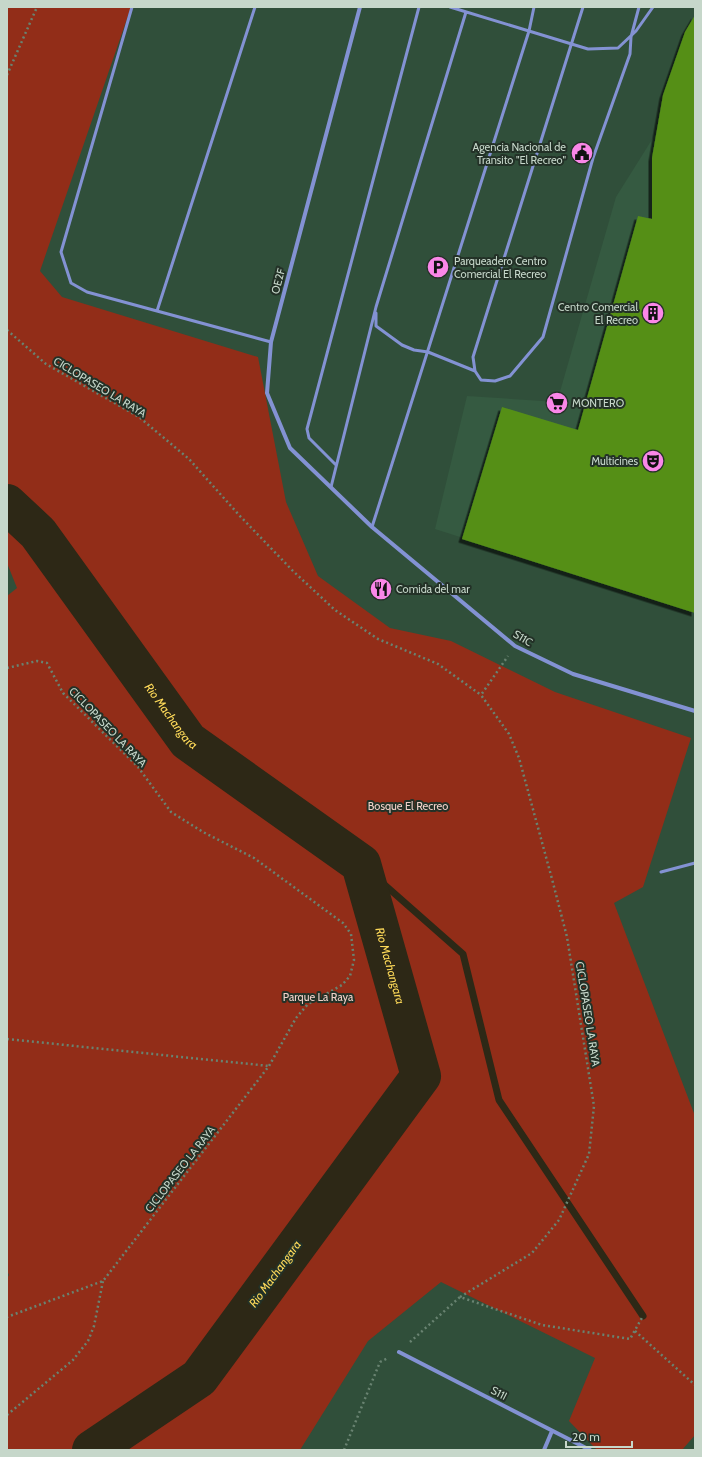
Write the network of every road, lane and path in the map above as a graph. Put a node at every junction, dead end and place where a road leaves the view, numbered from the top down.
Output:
1 (37, 7) edge
2 (132, 7) edge
3 (255, 7) edge
4 (360, 7) edge
5 (419, 7) edge
6 (450, 7) edge
7 (534, 7) edge
8 (583, 7) edge
9 (639, 7) edge
10 (653, 7) edge
11 (466, 12) junction
12 (529, 31) junction
13 (631, 37) junction
14 (573, 44) junction
15 (7, 75) edge
16 (376, 307) junction
17 (158, 311) junction
18 (7, 330) edge
19 (271, 342) junction
20 (428, 352) junction
21 (475, 371) junction
22 (336, 465) junction
23 (331, 487) junction
24 (372, 527) junction
25 (515, 646) junction
26 (7, 668) edge
27 (481, 695) junction
28 (695, 711) edge
29 (695, 863) edge
30 (661, 872) dead end
31 (7, 1039) edge
32 (269, 1066) junction
33 (103, 1281) junction
34 (460, 1297) junction
35 (643, 1316) dead end
36 (7, 1317) edge
37 (635, 1331) junction
38 (399, 1352) junction
39 (695, 1385) edge
40 (7, 1415) edge
41 (552, 1431) junction
42 (344, 1450) edge
43 (544, 1450) edge
44 (590, 1450) edge

1 - 15 path
2 - 17 lane
3 - 17 lane
4 - 19 street, OE2F
5 - 22 lane
6 - 11 lane
7 - 12 lane
8 - 14 lane
9 - 13 lane
10 - 13 lane
11 - 12 lane
11 - 16 lane
12 - 14 lane
12 - 20 lane
13 - 14 lane
13 - 21 lane
14 - 21 lane
16 - 20 lane
16 - 22 lane
17 - 19 lane
18 - 27 path, CICLOPASEO LA RAYA
19 - 23 street, OE2F
20 - 21 lane
20 - 24 lane
22 - 23 lane
23 - 24 street, OE2F
24 - 25 street, S11C
25 - 27 path
25 - 28 street, S11C
26 - 32 path, CICLOPASEO LA RAYA
27 - 34 path, CICLOPASEO LA RAYA
29 - 30 lane
31 - 32 path
32 - 33 path, CICLOPASEO LA RAYA
33 - 36 path
33 - 40 path, CICLOPASEO LA RAYA
34 - 37 path
34 - 38 path, CICLOPASEO LA RAYA
35 - 37 path
37 - 39 path
38 - 41 street, S11I
38 - 42 path, CICLOPASEO LA RAYA
41 - 43 street
41 - 44 street, S11I

